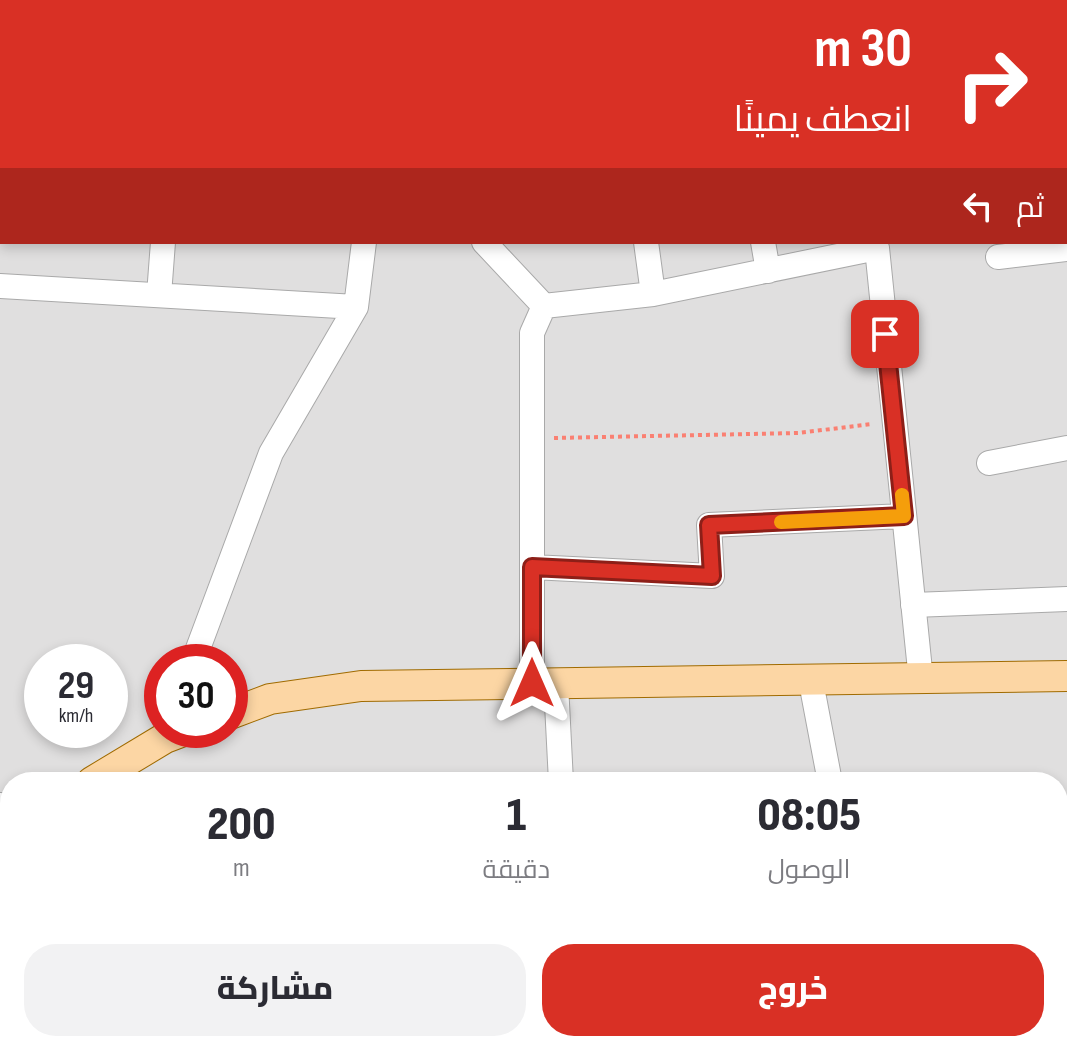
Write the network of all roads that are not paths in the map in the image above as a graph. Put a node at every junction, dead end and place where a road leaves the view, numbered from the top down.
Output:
1 (163, 244) edge
2 (364, 244) edge
3 (486, 244) edge
4 (646, 244) edge
5 (763, 244) edge
6 (859, 247) edge
7 (1067, 249) edge
8 (998, 257) dead end
9 (768, 271) junction
10 (0, 286) edge
11 (653, 294) junction
12 (159, 295) junction
13 (544, 306) junction
14 (356, 307) junction
15 (1067, 448) edge
16 (989, 463) dead end
17 (904, 516) junction
18 (532, 567) junction
19 (1067, 599) edge
20 (913, 605) junction
21 (200, 644) edge
22 (1067, 676) edge
23 (921, 680) junction
24 (811, 682) junction
25 (544, 684) junction
26 (248, 707) edge
27 (148, 748) edge
28 (109, 772) edge
29 (559, 772) edge
30 (828, 772) edge

1 - 12 street
2 - 14 street
3 - 13 street
4 - 11 street
5 - 9 street
6 - 9 street
6 - 17 street
7 - 8 street
9 - 11 street
10 - 12 street
11 - 13 street
12 - 14 street
13 - 18 street
14 - 21 street
15 - 16 street
17 - 18 street
17 - 20 street
18 - 25 street
19 - 20 street
20 - 23 street
22 - 23 main road
23 - 24 main road
24 - 25 main road
24 - 30 street
25 - 26 main road
25 - 29 street
27 - 28 main road

